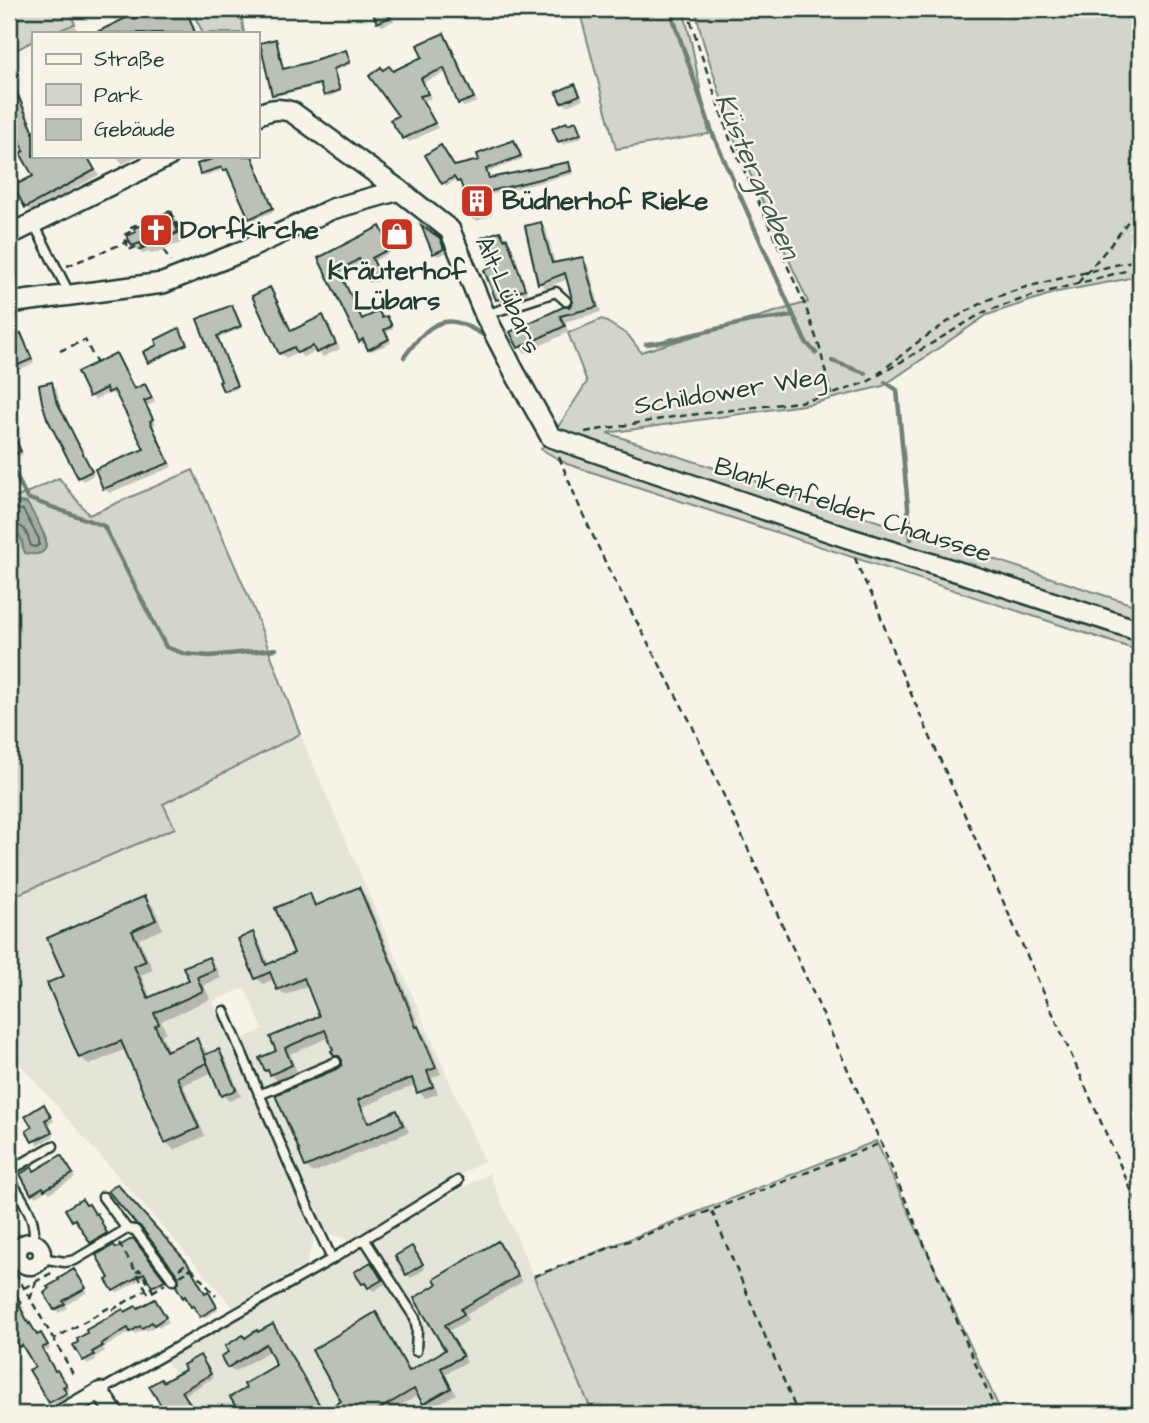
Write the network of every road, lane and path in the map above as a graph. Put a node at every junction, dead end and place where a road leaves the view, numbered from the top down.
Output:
1 (687, 9) edge
2 (259, 114) edge
3 (165, 158) edge
4 (399, 190) junction
5 (1140, 199) edge
6 (34, 224) junction
7 (9, 235) edge
8 (159, 240) junction
9 (128, 241) junction
10 (1140, 259) edge
11 (171, 265) dead end
12 (1140, 267) edge
13 (58, 270) junction
14 (1088, 272) junction
15 (1078, 284) junction
16 (70, 296) junction
17 (566, 301) dead end
18 (9, 303) edge
19 (485, 315) junction
20 (60, 351) dead end
21 (96, 362) dead end
22 (869, 381) junction
23 (831, 395) junction
24 (578, 433) dead end
25 (551, 437) junction
26 (848, 538) junction
27 (1140, 631) edge
28 (225, 1012) dead end
29 (336, 1062) dead end
30 (260, 1095) junction
31 (881, 1143) junction
32 (53, 1146) dead end
33 (9, 1171) edge
34 (9, 1180) edge
35 (458, 1181) dead end
36 (103, 1197) dead end
37 (712, 1210) junction
38 (1140, 1210) edge
39 (127, 1229) junction
40 (365, 1240) junction
41 (33, 1243) junction
42 (12, 1255) edge
43 (41, 1258) junction
44 (332, 1259) junction
45 (75, 1260) junction
46 (190, 1270) dead end
47 (136, 1272) dead end
48 (175, 1275) joint
49 (534, 1276) dead end
50 (139, 1277) dead end
51 (37, 1280) junction
52 (24, 1288) junction
53 (153, 1291) dead end
54 (30, 1299) junction
55 (54, 1339) junction
56 (416, 1351) dead end
57 (73, 1374) dead end
58 (100, 1391) junction
59 (60, 1414) edge
60 (115, 1414) edge
61 (798, 1414) edge
62 (997, 1414) edge

1 - 23 path
2 - 4 street, Alt-Lübars
3 - 6 street
4 - 16 street
4 - 19 street, Alt-Lübars
5 - 14 path
6 - 7 street
6 - 13 lane
8 - 9 path
8 - 9 path
8 - 11 path
9 - 13 path
10 - 14 path
12 - 15 path, Schildower Weg
13 - 16 lane
14 - 15 path
14 - 22 path
15 - 22 path, Schildower Weg
16 - 18 street
17 - 19 lane
19 - 25 street, Alt-Lübars
20 - 21 path
22 - 23 path, Schildower Weg
23 - 24 path, Schildower Weg
25 - 26 street, Blankenfelder Chaussee
25 - 31 path
26 - 27 street, Blankenfelder Chaussee
26 - 38 path
28 - 30 lane
29 - 30 lane
30 - 44 lane
31 - 37 path
31 - 62 path
32 - 33 lane
34 - 41 lane
35 - 40 lane
36 - 39 lane
37 - 49 path
37 - 61 path
39 - 45 lane
39 - 48 lane
40 - 44 lane
40 - 56 lane
41 - 42 street
41 - 43 street
42 - 43 street
42 - 52 path
43 - 45 lane
44 - 58 lane
45 - 51 path
46 - 48 path
47 - 53 path
50 - 55 path
51 - 52 path
51 - 54 path
52 - 54 path
54 - 55 path
55 - 57 path
58 - 59 street
58 - 60 street

